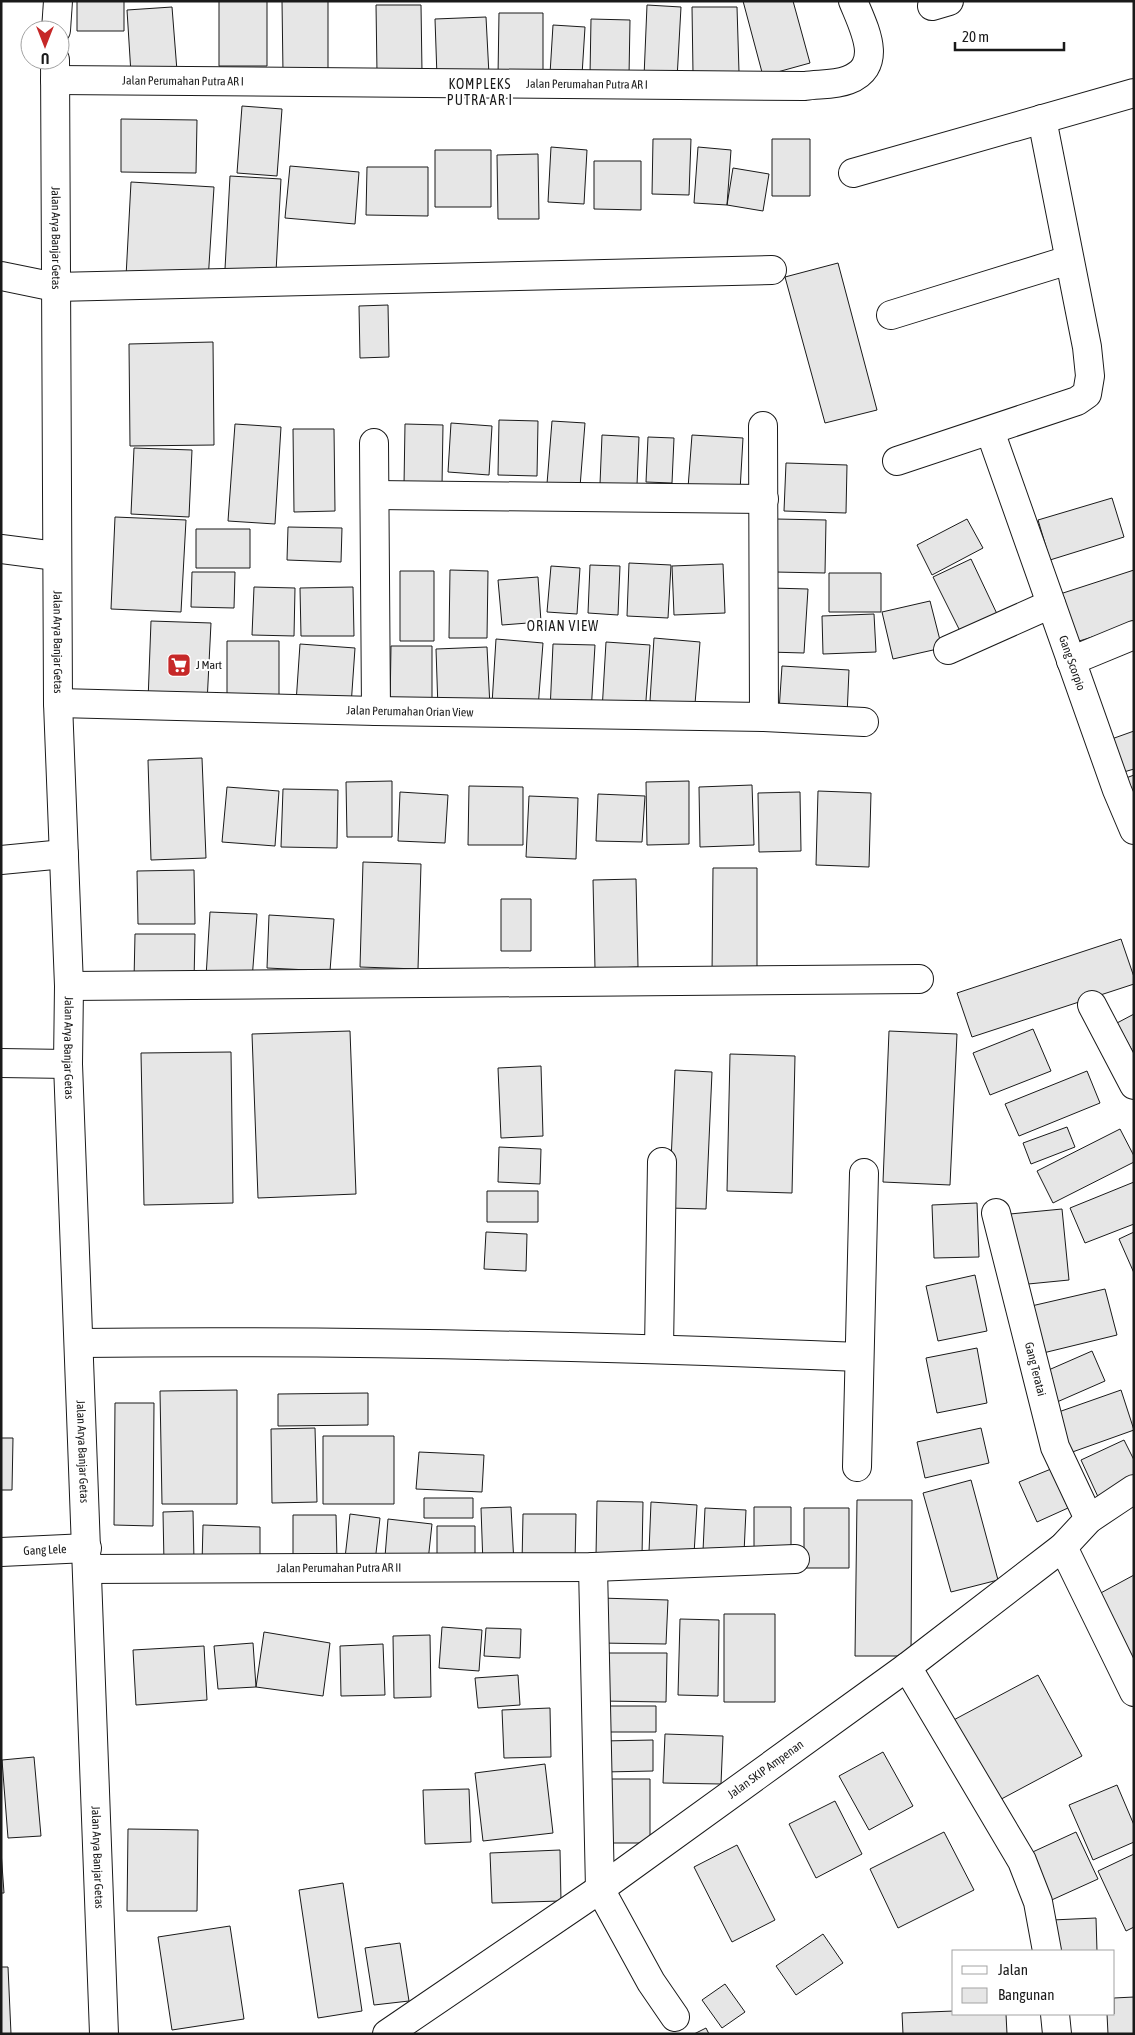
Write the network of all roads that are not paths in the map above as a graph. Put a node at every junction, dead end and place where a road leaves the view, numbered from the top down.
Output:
1 (58, 1) edge
2 (853, 1) edge
3 (57, 20) edge
4 (55, 70) edge
5 (1134, 94) edge
6 (1042, 120) junction
7 (853, 173) dead end
8 (1069, 260) junction
9 (772, 270) dead end
10 (1, 276) edge
11 (55, 287) junction
12 (891, 314) dead end
13 (763, 426) dead end
14 (990, 431) junction
15 (374, 443) dead end
16 (897, 461) dead end
17 (376, 495) junction
18 (764, 499) junction
19 (1, 548) edge
20 (56, 556) junction
21 (1051, 604) junction
22 (1134, 635) edge
23 (948, 650) dead end
24 (1071, 661) junction
25 (58, 703) junction
26 (376, 711) junction
27 (764, 717) junction
28 (864, 722) dead end
29 (1134, 830) edge
30 (64, 854) junction
31 (1, 860) edge
32 (919, 979) dead end
33 (69, 986) junction
34 (1092, 1005) dead end
35 (1, 1063) edge
36 (68, 1064) junction
37 (1134, 1084) edge
38 (662, 1162) dead end
39 (864, 1173) dead end
40 (996, 1213) dead end
41 (79, 1343) junction
42 (659, 1349) junction
43 (859, 1358) junction
44 (857, 1467) dead end
45 (1134, 1489) edge
46 (1089, 1519) junction
47 (1063, 1547) junction
48 (1, 1552) edge
49 (87, 1559) junction
50 (794, 1559) dead end
51 (592, 1567) junction
52 (907, 1667) junction
53 (1134, 1692) edge
54 (600, 1889) junction
55 (1047, 1950) edge
56 (1055, 2015) edge
57 (675, 2017) dead end
58 (104, 2034) edge
59 (387, 2034) edge
60 (1057, 2034) edge

1 - 3 main road
2 - 4 main road, Jalan Perumahan Putra AR I
4 - 11 main road, Jalan Arya Banjar Getas
5 - 6 main road
6 - 7 main road
6 - 8 main road
8 - 12 main road
8 - 14 main road
9 - 11 main road
10 - 11 main road
11 - 20 main road, Jalan Arya Banjar Getas
13 - 18 main road
14 - 16 main road
14 - 21 main road, Gang Scorpio
15 - 17 main road
17 - 18 main road
17 - 26 main road
18 - 27 main road
19 - 20 main road
20 - 25 main road, Jalan Arya Banjar Getas
21 - 23 main road
21 - 24 main road, Gang Scorpio
22 - 24 main road
24 - 29 main road, Gang Scorpio
25 - 26 main road, Jalan Perumahan Orian View
25 - 30 main road, Jalan Arya Banjar Getas
26 - 27 main road, Jalan Perumahan Orian View
27 - 28 main road, Jalan Perumahan Orian View
30 - 31 main road
30 - 33 main road, Jalan Arya Banjar Getas
32 - 33 main road
33 - 36 main road, Jalan Arya Banjar Getas
34 - 37 main road
35 - 36 main road
36 - 41 main road, Jalan Arya Banjar Getas
38 - 42 main road
39 - 43 main road
40 - 46 main road, Gang Teratai
41 - 42 main road
41 - 49 main road, Jalan Arya Banjar Getas
42 - 43 main road
43 - 44 main road
45 - 46 main road, Jalan SKIP Ampenan
46 - 47 main road, Jalan SKIP Ampenan
47 - 52 main road, Jalan SKIP Ampenan
47 - 53 main road
48 - 49 main road, Gang Lele
49 - 51 main road, Jalan Perumahan Putra AR II
49 - 58 main road, Jalan Arya Banjar Getas
50 - 51 main road, Jalan Perumahan Putra AR II
51 - 54 main road
52 - 54 main road, Jalan SKIP Ampenan
52 - 55 main road
54 - 57 main road
54 - 59 main road, Jalan SKIP Ampenan
56 - 60 main road

